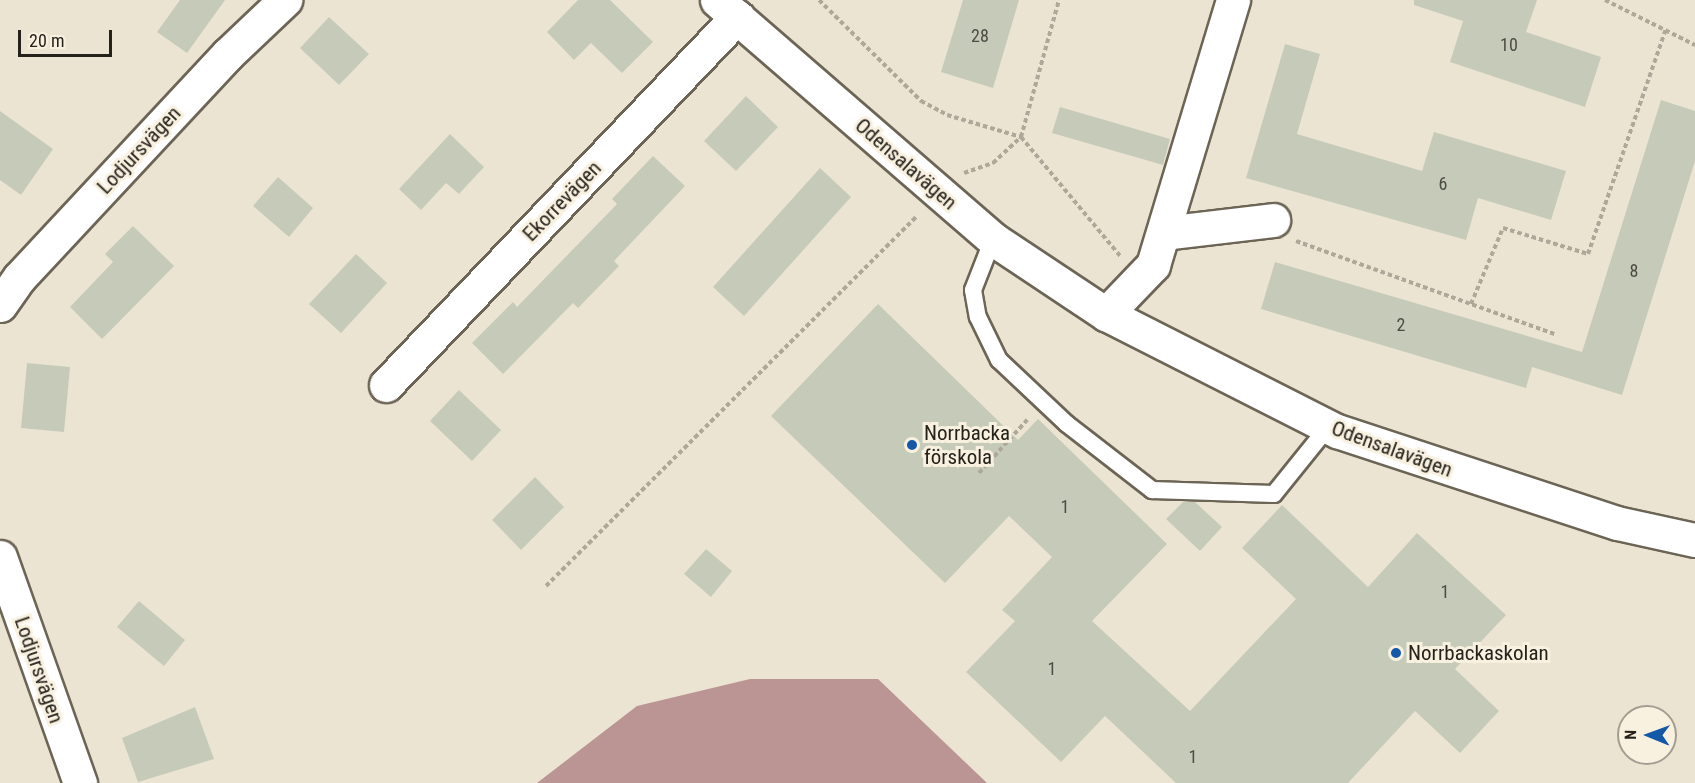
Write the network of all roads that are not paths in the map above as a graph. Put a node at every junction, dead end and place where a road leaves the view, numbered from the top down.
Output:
1 (285, 0) edge
2 (1233, 0) edge
3 (727, 8) edge
4 (1260, 221) road end
5 (1164, 233) junction
6 (993, 238) junction
7 (0, 305) edge
8 (1106, 314) junction
9 (386, 385) dead end
10 (1328, 427) junction
11 (1695, 540) edge
12 (0, 557) edge
13 (80, 783) edge

1 - 7 street, Lodjursvägen
2 - 5 street
3 - 6 street, Odensalavägen
3 - 9 street, Ekorrevägen
4 - 5 street
5 - 8 street
6 - 8 street, Odensalavägen
6 - 10 lane
8 - 10 street, Odensalavägen
10 - 11 street, Odensalavägen
12 - 13 street, Lodjursvägen

